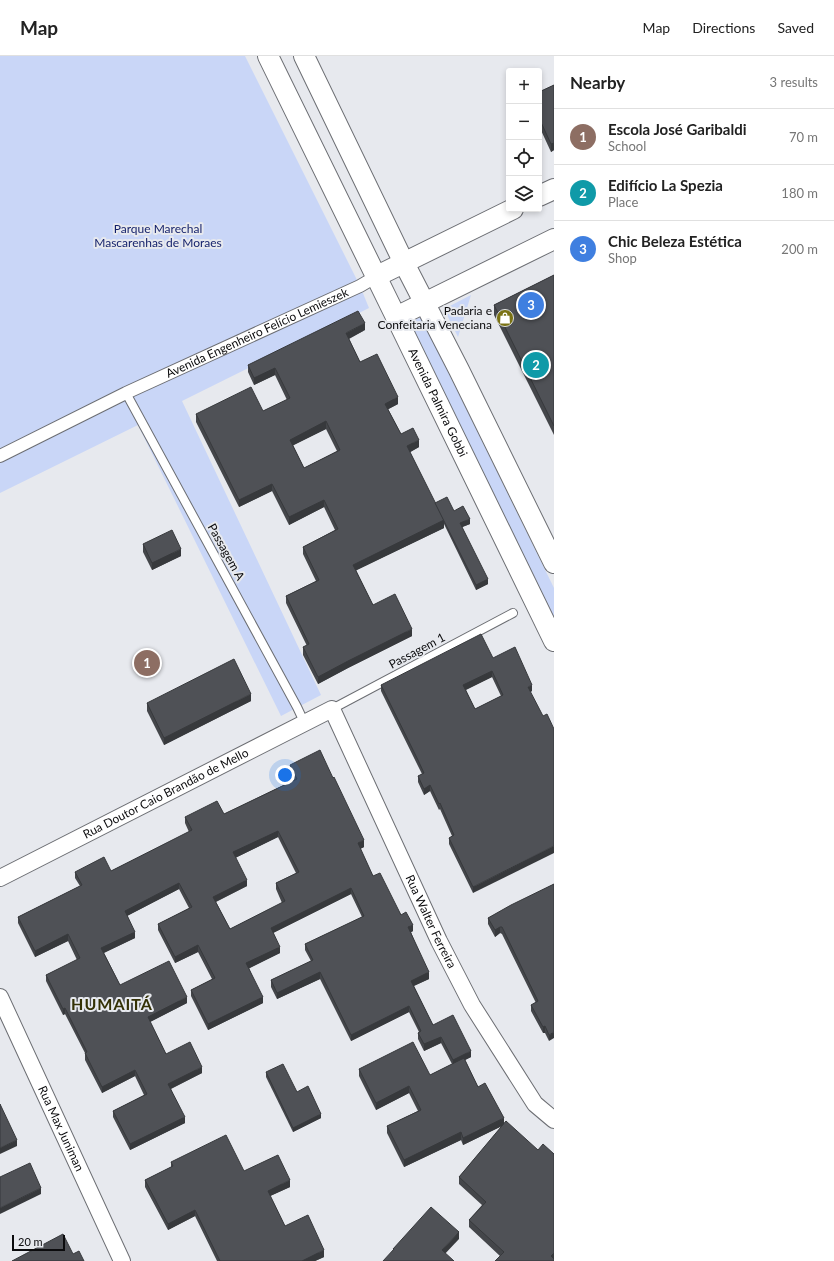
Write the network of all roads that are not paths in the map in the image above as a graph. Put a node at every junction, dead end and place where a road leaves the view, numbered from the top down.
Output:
1 (268, 56) edge
2 (304, 56) edge
3 (554, 189) edge
4 (542, 195) edge
5 (507, 212) edge
6 (554, 239) edge
7 (404, 263) junction
8 (377, 276) junction
9 (424, 303) junction
10 (396, 317) junction
11 (126, 393) junction
12 (0, 456) edge
13 (554, 563) edge
14 (513, 613) dead end
15 (554, 641) edge
16 (332, 710) junction
17 (305, 724) junction
18 (0, 878) edge
19 (0, 997) edge
20 (554, 1120) edge
21 (122, 1261) edge

1 - 8 street, Avenida Palmira Gobbi
2 - 7 street
3 - 4 street
5 - 7 street, Avenida Engenheiro Felício Lemieszek
6 - 9 street
7 - 8 street, Avenida Engenheiro Felício Lemieszek
7 - 9 street
8 - 10 street, Avenida Palmira Gobbi
8 - 11 street, Avenida Engenheiro Felício Lemieszek
9 - 10 street
9 - 13 street
10 - 15 street, Avenida Palmira Gobbi
11 - 12 street, Avenida Engenheiro Felício Lemieszek
11 - 17 lane, Passagem A
14 - 16 lane, Passagem 1
16 - 17 street, Rua Doutor Caio Brandão de Mello
16 - 20 street, Rua Walter Ferreira
17 - 18 street, Rua Doutor Caio Brandão de Mello
19 - 21 street, Rua Max Juniman

